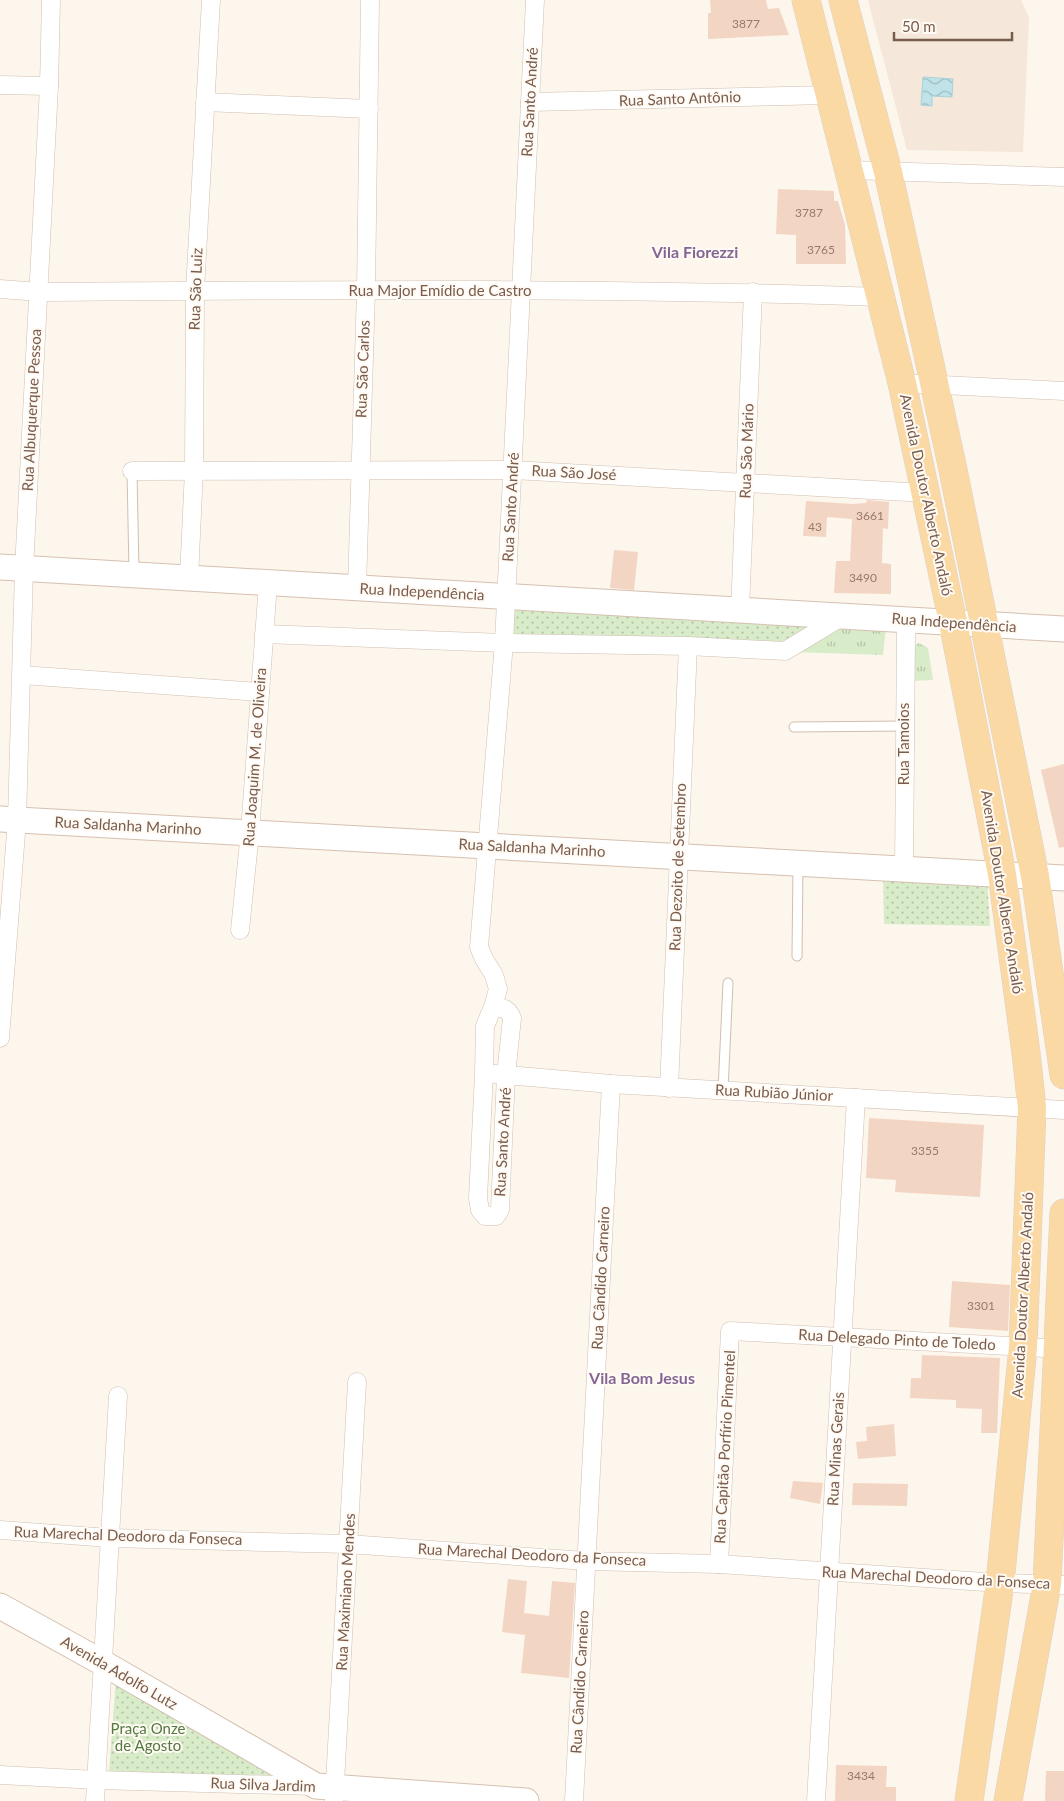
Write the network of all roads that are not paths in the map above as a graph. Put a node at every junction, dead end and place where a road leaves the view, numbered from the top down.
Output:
1 (51, 0) edge
2 (211, 0) edge
3 (370, 0) edge
4 (535, 0) edge
5 (806, 0) edge
6 (843, 0) edge
7 (0, 85) edge
8 (49, 86) junction
9 (830, 94) junction
10 (205, 102) junction
11 (530, 102) junction
12 (369, 109) junction
13 (850, 170) junction
14 (888, 172) junction
15 (1064, 176) edge
16 (0, 289) edge
17 (366, 290) junction
18 (195, 291) junction
19 (522, 291) junction
20 (39, 292) junction
21 (753, 292) junction
22 (879, 296) junction
23 (902, 382) junction
24 (934, 384) junction
25 (1064, 391) edge
26 (132, 470) joint
27 (194, 470) junction
28 (360, 470) junction
29 (512, 470) junction
30 (746, 483) junction
31 (926, 494) junction
32 (12, 568) edge
33 (134, 575) junction
34 (189, 578) junction
35 (268, 583) junction
36 (357, 588) junction
37 (507, 597) junction
38 (740, 610) junction
39 (843, 616) junction
40 (910, 620) junction
41 (953, 622) junction
42 (983, 626) junction
43 (1064, 630) edge
44 (264, 634) junction
45 (504, 644) junction
46 (688, 646) junction
47 (22, 675) junction
48 (260, 692) junction
49 (904, 726) junction
50 (794, 727) dead end
51 (8, 820) edge
52 (250, 832) junction
53 (488, 846) junction
54 (679, 856) junction
55 (798, 863) junction
56 (904, 869) junction
57 (1002, 874) junction
58 (1035, 876) junction
59 (1064, 878) edge
60 (240, 930) dead end
61 (797, 956) dead end
62 (728, 983) dead end
63 (493, 1007) junction
64 (0, 1038) edge
65 (484, 1073) junction
66 (506, 1075) junction
67 (1064, 1075) edge
68 (611, 1084) junction
69 (669, 1088) junction
70 (723, 1091) junction
71 (856, 1098) junction
72 (483, 1106) junction
73 (505, 1107) junction
74 (1032, 1108) junction
75 (1064, 1110) edge
76 (480, 1150) junction
77 (503, 1153) junction
78 (1064, 1213) edge
79 (730, 1331) joint
80 (842, 1337) junction
81 (1023, 1347) junction
82 (1061, 1349) edge
83 (357, 1382) dead end
84 (118, 1396) dead end
85 (1060, 1420) edge
86 (1058, 1480) edge
87 (0, 1530) edge
88 (110, 1538) junction
89 (348, 1544) junction
90 (586, 1561) junction
91 (719, 1564) junction
92 (829, 1572) junction
93 (1000, 1583) junction
94 (1055, 1584) edge
95 (0, 1606) edge
96 (103, 1663) junction
97 (0, 1775) edge
98 (97, 1780) junction
99 (328, 1791) edge
100 (95, 1801) edge
101 (526, 1801) edge
102 (574, 1801) edge
103 (816, 1801) edge
104 (970, 1801) edge
105 (1008, 1801) edge

1 - 8 street, Rua Albuquerque Pessoa
2 - 10 street, Rua São Luiz
3 - 12 street, Rua São Carlos
4 - 11 street, Rua Santo André
5 - 9 main road, Avenida Doutor Alberto Andaló
6 - 14 main road, Avenida Doutor Alberto Andaló
7 - 8 street
8 - 20 street, Rua Albuquerque Pessoa
9 - 11 street, Rua Santo Antônio
9 - 13 main road, Avenida Doutor Alberto Andaló
10 - 12 street
10 - 18 street, Rua São Luiz
11 - 19 street, Rua Santo André
12 - 17 street, Rua São Carlos
13 - 14 street
13 - 22 main road, Avenida Doutor Alberto Andaló
14 - 15 street
14 - 24 main road, Avenida Doutor Alberto Andaló
16 - 20 street, Rua Major Emídio de Castro
17 - 18 street, Rua Major Emídio de Castro
17 - 19 street, Rua Major Emídio de Castro
17 - 28 street, Rua São Carlos
18 - 20 street, Rua Major Emídio de Castro
18 - 27 street, Rua São Luiz
19 - 21 street, Rua Major Emídio de Castro
19 - 29 street, Rua Santo André
20 - 32 street, Rua Albuquerque Pessoa
21 - 22 street, Rua Major Emídio de Castro
21 - 30 street, Rua São Mário
22 - 23 main road, Avenida Doutor Alberto Andaló
23 - 24 street
23 - 31 main road, Avenida Doutor Alberto Andaló
24 - 25 street
24 - 42 main road, Avenida Doutor Alberto Andaló
26 - 27 street, Rua São José
26 - 33 lane
27 - 28 street, Rua São José
27 - 34 street, Rua São Luiz
28 - 29 street, Rua São José
28 - 36 street, Rua São Carlos
29 - 30 street, Rua São José
29 - 37 street, Rua Santo André
30 - 31 street, Rua São José
30 - 38 street, Rua São Mário
31 - 41 main road, Avenida Doutor Alberto Andaló
32 - 33 street, Rua Independência
32 - 47 street, Rua Albuquerque Pessoa
33 - 34 street, Rua Independência
34 - 35 street, Rua Independência
35 - 36 street, Rua Independência
35 - 44 street, Rua Joaquim M. de Oliveira
36 - 37 street, Rua Independência
37 - 38 street, Rua Independência
37 - 45 street, Rua Santo André
38 - 39 street, Rua Independência
39 - 40 street, Rua Independência
39 - 46 street
40 - 41 street, Rua Independência
40 - 49 street, Rua Tamoios
41 - 42 street, Rua Independência
41 - 57 main road, Avenida Doutor Alberto Andaló
42 - 43 street, Rua Independência
42 - 58 main road, Avenida Doutor Alberto Andaló
44 - 45 street
44 - 48 street, Rua Joaquim M. de Oliveira
45 - 46 street
45 - 53 street, Rua Santo André
46 - 54 street, Rua Dezoito de Setembro
47 - 48 street
47 - 51 street, Rua Albuquerque Pessoa
48 - 52 street, Rua Joaquim M. de Oliveira
49 - 50 lane
49 - 56 street, Rua Tamoios
51 - 52 street, Rua Saldanha Marinho
51 - 64 street, Rua Albuquerque Pessoa
52 - 53 street, Rua Saldanha Marinho
52 - 60 street, Rua Joaquim M. de Oliveira
53 - 54 street, Rua Saldanha Marinho
53 - 63 street, Rua Santo André
54 - 55 street, Rua Saldanha Marinho
54 - 69 street, Rua Dezoito de Setembro
55 - 56 street, Rua Saldanha Marinho
55 - 61 lane
56 - 57 street, Rua Saldanha Marinho
57 - 58 street, Rua Saldanha Marinho
57 - 74 main road, Avenida Doutor Alberto Andaló
58 - 59 street, Rua Saldanha Marinho
58 - 67 main road, Avenida Doutor Alberto Andaló
62 - 70 lane
63 - 65 street, Rua Santo André
63 - 66 street, Rua Santo André
65 - 66 street, Rua Rubião Júnior
65 - 72 street, Rua Santo André
66 - 68 street, Rua Rubião Júnior
66 - 73 street, Rua Santo André
68 - 69 street, Rua Rubião Júnior
68 - 90 street, Rua Cândido Carneiro
69 - 70 street, Rua Rubião Júnior
70 - 71 street, Rua Rubião Júnior
71 - 74 street, Rua Rubião Júnior
71 - 80 street, Rua Minas Gerais
72 - 73 street
72 - 76 street, Rua Santo André
73 - 77 street, Rua Santo André
74 - 75 street, Rua Rubião Júnior
74 - 81 main road, Avenida Doutor Alberto Andaló
76 - 77 street
76 - 77 street, Rua Santo André
78 - 82 main road
79 - 80 street, Rua Delegado Pinto de Toledo
79 - 91 street, Rua Capitão Porfírio Pimentel
80 - 81 street, Rua Delegado Pinto de Toledo
80 - 92 street, Rua Minas Gerais
81 - 82 street, Rua Delegado Pinto de Toledo
81 - 93 main road, Avenida Doutor Alberto Andaló
82 - 85 main road
83 - 89 street, Rua Maximiano Mendes
84 - 88 street
85 - 86 main road
86 - 94 main road
87 - 88 street, Rua Marechal Deodoro da Fonseca
88 - 89 street, Rua Marechal Deodoro da Fonseca
88 - 96 street
89 - 90 street, Rua Marechal Deodoro da Fonseca
89 - 99 street, Rua Maximiano Mendes
90 - 91 street, Rua Marechal Deodoro da Fonseca
90 - 102 street, Rua Cândido Carneiro
91 - 92 street, Rua Marechal Deodoro da Fonseca
92 - 93 street, Rua Marechal Deodoro da Fonseca
92 - 103 street, Rua Minas Gerais
93 - 94 street, Rua Marechal Deodoro da Fonseca
93 - 104 main road, Avenida Doutor Alberto Andaló
94 - 105 main road
95 - 96 street, Avenida Adolfo Lutz
96 - 98 street
96 - 99 street, Avenida Adolfo Lutz
97 - 98 street, Rua Silva Jardim
98 - 99 street, Rua Silva Jardim
98 - 100 street
99 - 101 street, Rua Silva Jardim

